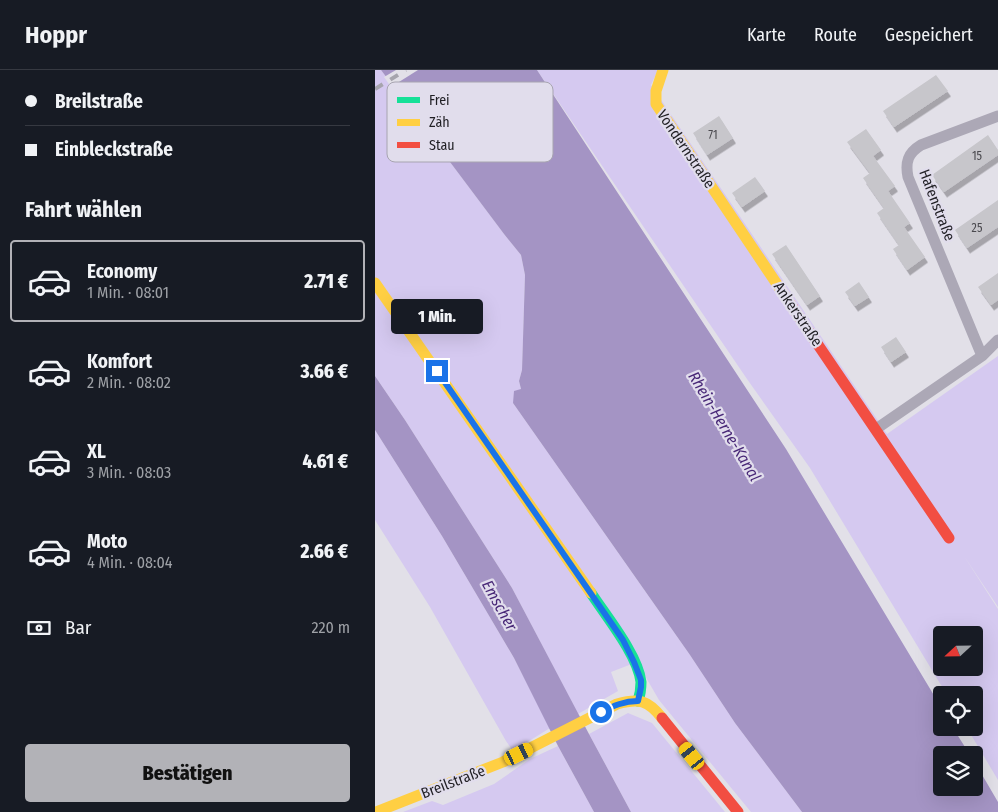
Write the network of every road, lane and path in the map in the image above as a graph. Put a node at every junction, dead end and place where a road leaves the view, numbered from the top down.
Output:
1 (663, 70) edge
2 (998, 116) edge
3 (719, 198) joint
4 (375, 283) edge
5 (998, 340) edge
6 (982, 356) junction
7 (876, 429) junction
8 (949, 538) dead end
9 (638, 701) junction
10 (376, 812) edge
11 (738, 812) edge

1 - 3 street, Vondernstraße
2 - 6 street, Hafenstraße
3 - 7 street, Ankerstraße
4 - 9 street
5 - 6 street
6 - 7 street
7 - 8 street, Ankerstraße
9 - 10 street, Breilstraße
9 - 11 street

